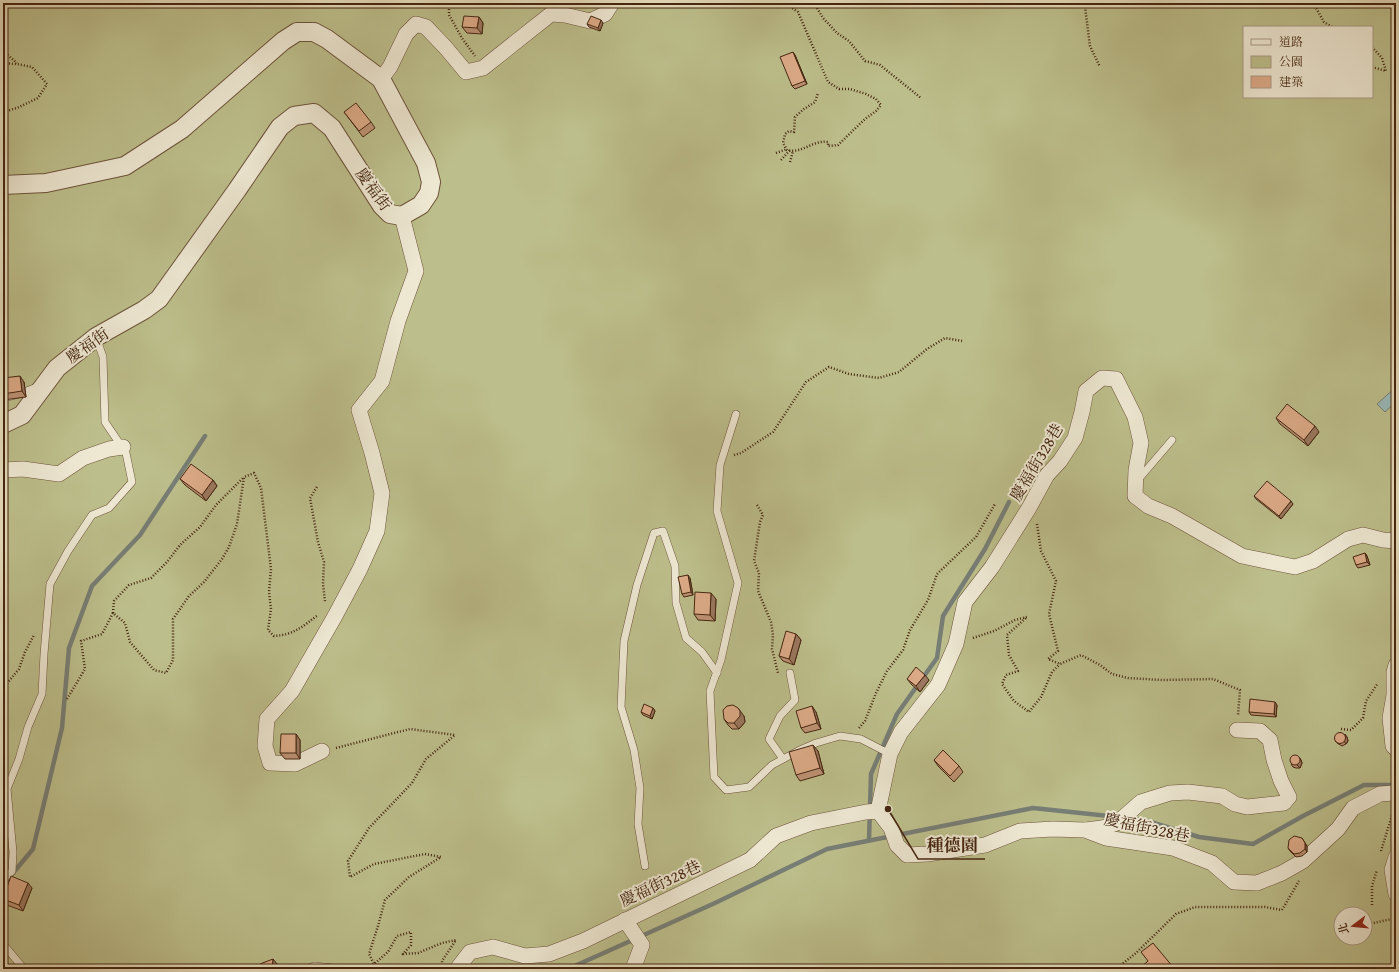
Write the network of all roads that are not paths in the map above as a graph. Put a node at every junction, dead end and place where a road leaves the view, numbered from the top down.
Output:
1 (612, 3) edge
2 (381, 79) junction
3 (3, 185) edge
4 (402, 216) junction
5 (96, 337) junction
6 (44, 384) junction
7 (3, 398) edge
8 (736, 414) dead end
9 (3, 424) edge
10 (1172, 440) dead end
11 (123, 447) junction
12 (3, 470) edge
13 (1136, 482) junction
14 (1396, 541) edge
15 (1396, 665) edge
16 (717, 673) junction
17 (790, 673) dead end
18 (1237, 730) road end
19 (1396, 749) edge
20 (322, 751) road end
21 (890, 753) junction
22 (783, 759) junction
23 (5, 789) edge
24 (1396, 794) edge
25 (873, 811) junction
26 (1085, 830) junction
27 (1396, 857) edge
28 (645, 866) dead end
29 (3, 880) edge
30 (1396, 894) edge
31 (628, 925) junction
32 (3, 944) edge
33 (24, 969) edge
34 (306, 969) edge
35 (343, 969) edge
36 (457, 969) edge
37 (633, 969) edge

1 - 2 street
2 - 3 street, 慶福街
2 - 4 street, 慶福街
4 - 5 street, 慶福街
4 - 20 street
5 - 6 street, 慶福街
5 - 11 lane
6 - 7 lane
6 - 9 street, 慶福街
8 - 16 lane
10 - 13 lane
11 - 12 street
11 - 23 lane
13 - 14 street, 慶福街328巷
13 - 21 street, 慶福街328巷
15 - 19 street
16 - 22 lane
16 - 28 lane
17 - 22 lane
18 - 26 street
21 - 22 lane
21 - 25 street, 慶福街328巷
23 - 29 lane
24 - 26 street, 慶福街328巷
25 - 26 street, 慶福街328巷
25 - 31 street, 慶福街328巷
27 - 30 street
31 - 36 street, 慶福街328巷
31 - 37 street
32 - 33 lane
34 - 35 lane

